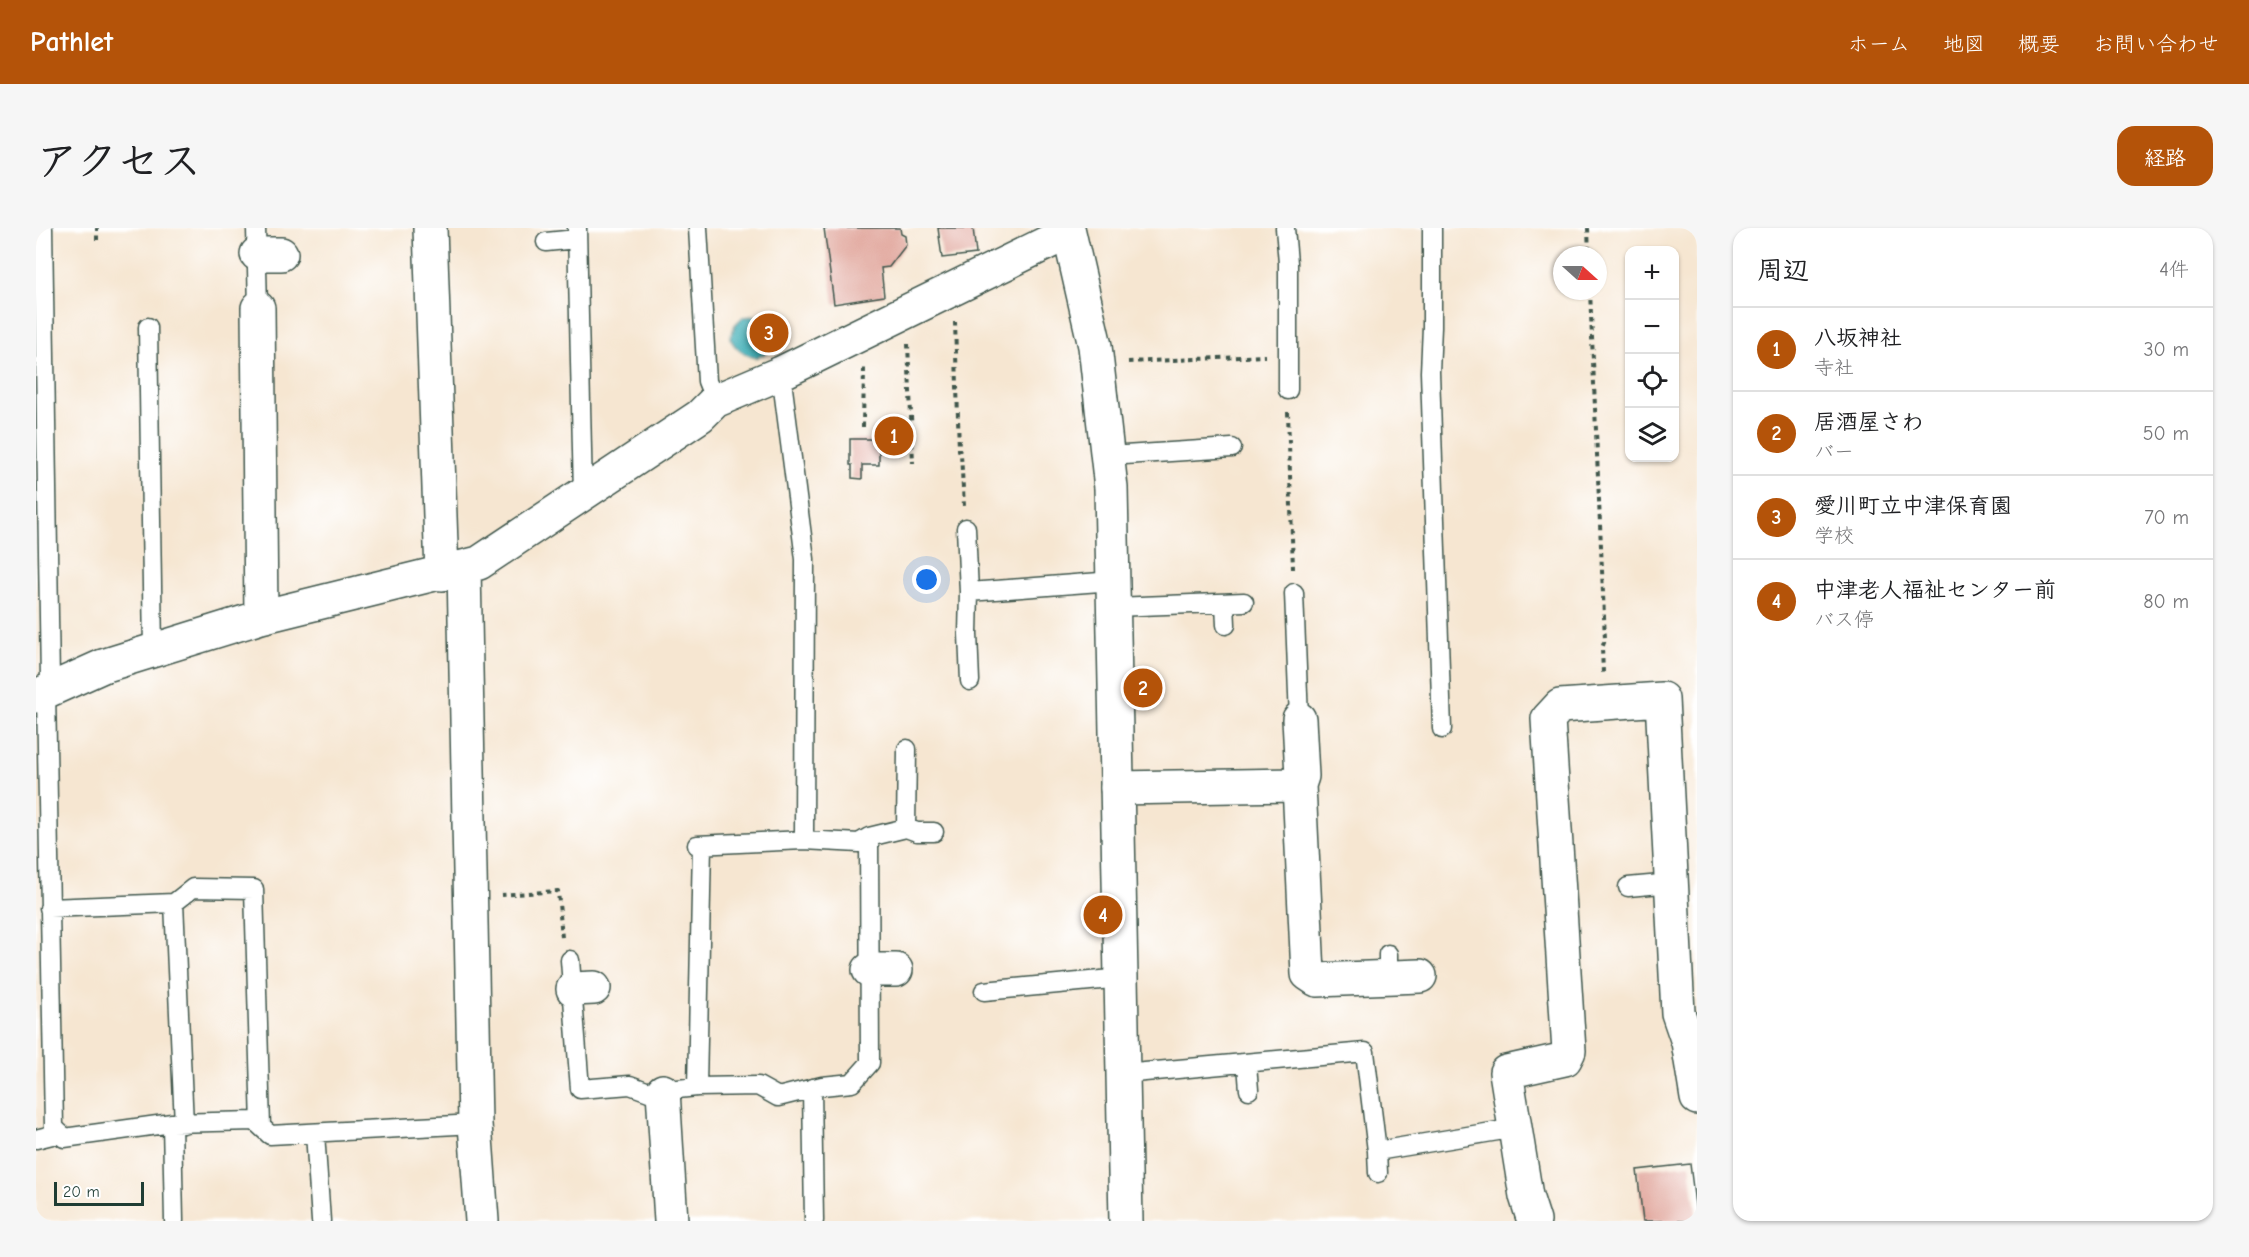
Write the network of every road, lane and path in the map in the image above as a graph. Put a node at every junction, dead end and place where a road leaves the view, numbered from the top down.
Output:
1 (43, 228) edge
2 (97, 228) edge
3 (430, 228) edge
4 (698, 228) edge
5 (1066, 228) edge
6 (1285, 228) edge
7 (1432, 228) edge
8 (1588, 228) edge
9 (577, 234) edge
10 (97, 240) dead end
11 (546, 242) dead end
12 (265, 245) edge
13 (1589, 246) edge
14 (953, 288) junction
15 (1590, 300) edge
16 (258, 309) joint
17 (906, 311) junction
18 (148, 327) dead end
19 (864, 331) junction
20 (1288, 355) junction
21 (1097, 364) junction
22 (782, 373) junction
23 (1288, 390) joint
24 (715, 402) junction
25 (863, 427) dead end
26 (1232, 447) dead end
27 (1109, 456) junction
28 (913, 464) dead end
29 (583, 494) junction
30 (966, 528) joint
31 (453, 571) junction
32 (969, 592) junction
33 (1294, 593) joint
34 (1113, 594) junction
35 (1244, 602) dead end
36 (1225, 603) junction
37 (261, 617) junction
38 (1226, 625) dead end
39 (153, 650) junction
40 (970, 681) dead end
41 (41, 694) edge
42 (1605, 702) junction
43 (1299, 719) joint
44 (1442, 729) dead end
45 (907, 749) dead end
46 (1299, 785) junction
47 (1117, 788) junction
48 (906, 828) junction
49 (934, 832) dead end
50 (869, 837) junction
51 (804, 840) junction
52 (1672, 883) junction
53 (1628, 887) dead end
54 (471, 898) junction
55 (174, 903) junction
56 (49, 908) junction
57 (1398, 969) dead end
58 (1122, 978) junction
59 (579, 979) joint
60 (984, 991) dead end
61 (1247, 1064) junction
62 (1124, 1074) junction
63 (697, 1087) junction
64 (812, 1088) junction
65 (1249, 1090) dead end
66 (663, 1091) junction
67 (1697, 1098) edge
68 (178, 1123) junction
69 (475, 1124) junction
70 (261, 1126) junction
71 (1516, 1128) junction
72 (60, 1133) junction
73 (315, 1133) junction
74 (36, 1138) edge
75 (1377, 1151) junction
76 (1378, 1173) dead end
77 (174, 1221) edge
78 (321, 1221) edge
79 (482, 1221) edge
80 (671, 1221) edge
81 (814, 1221) edge
82 (1126, 1221) edge
83 (1534, 1221) edge

1 - 41 lane
2 - 10 path
3 - 31 street
4 - 24 lane
5 - 14 street
5 - 21 street
6 - 20 lane
7 - 44 lane
8 - 13 path
9 - 11 lane
9 - 29 lane
12 - 16 lane
14 - 17 street
14 - 30 path
15 - 42 path
16 - 37 street
17 - 19 street
17 - 28 path
18 - 39 lane
19 - 22 street
19 - 25 path
20 - 21 path
20 - 23 lane
21 - 27 street
22 - 24 street
22 - 51 lane
23 - 33 path
24 - 29 street
26 - 27 lane
27 - 34 street
29 - 31 street
30 - 32 lane
31 - 37 street
31 - 54 street
32 - 34 lane
32 - 40 lane
33 - 43 lane
34 - 36 lane
34 - 47 street
35 - 36 lane
36 - 38 lane
37 - 39 street
39 - 41 street
41 - 56 lane
42 - 52 street
42 - 71 street
43 - 46 street
45 - 48 lane
46 - 47 street
46 - 57 street
47 - 58 street
48 - 49 lane
48 - 50 lane
50 - 51 lane
50 - 64 lane
51 - 63 lane
52 - 53 lane
52 - 67 street
54 - 59 path
54 - 69 street
55 - 56 lane
55 - 68 lane
55 - 70 lane
56 - 72 lane
58 - 60 lane
58 - 62 street
59 - 66 lane
61 - 62 lane
61 - 65 lane
61 - 75 lane
62 - 82 street
63 - 64 lane
63 - 66 lane
64 - 81 lane
66 - 80 street
68 - 70 lane
68 - 72 lane
68 - 77 lane
69 - 73 lane
69 - 79 street
70 - 73 lane
71 - 75 lane
71 - 83 street
72 - 74 lane
73 - 78 lane
75 - 76 lane

